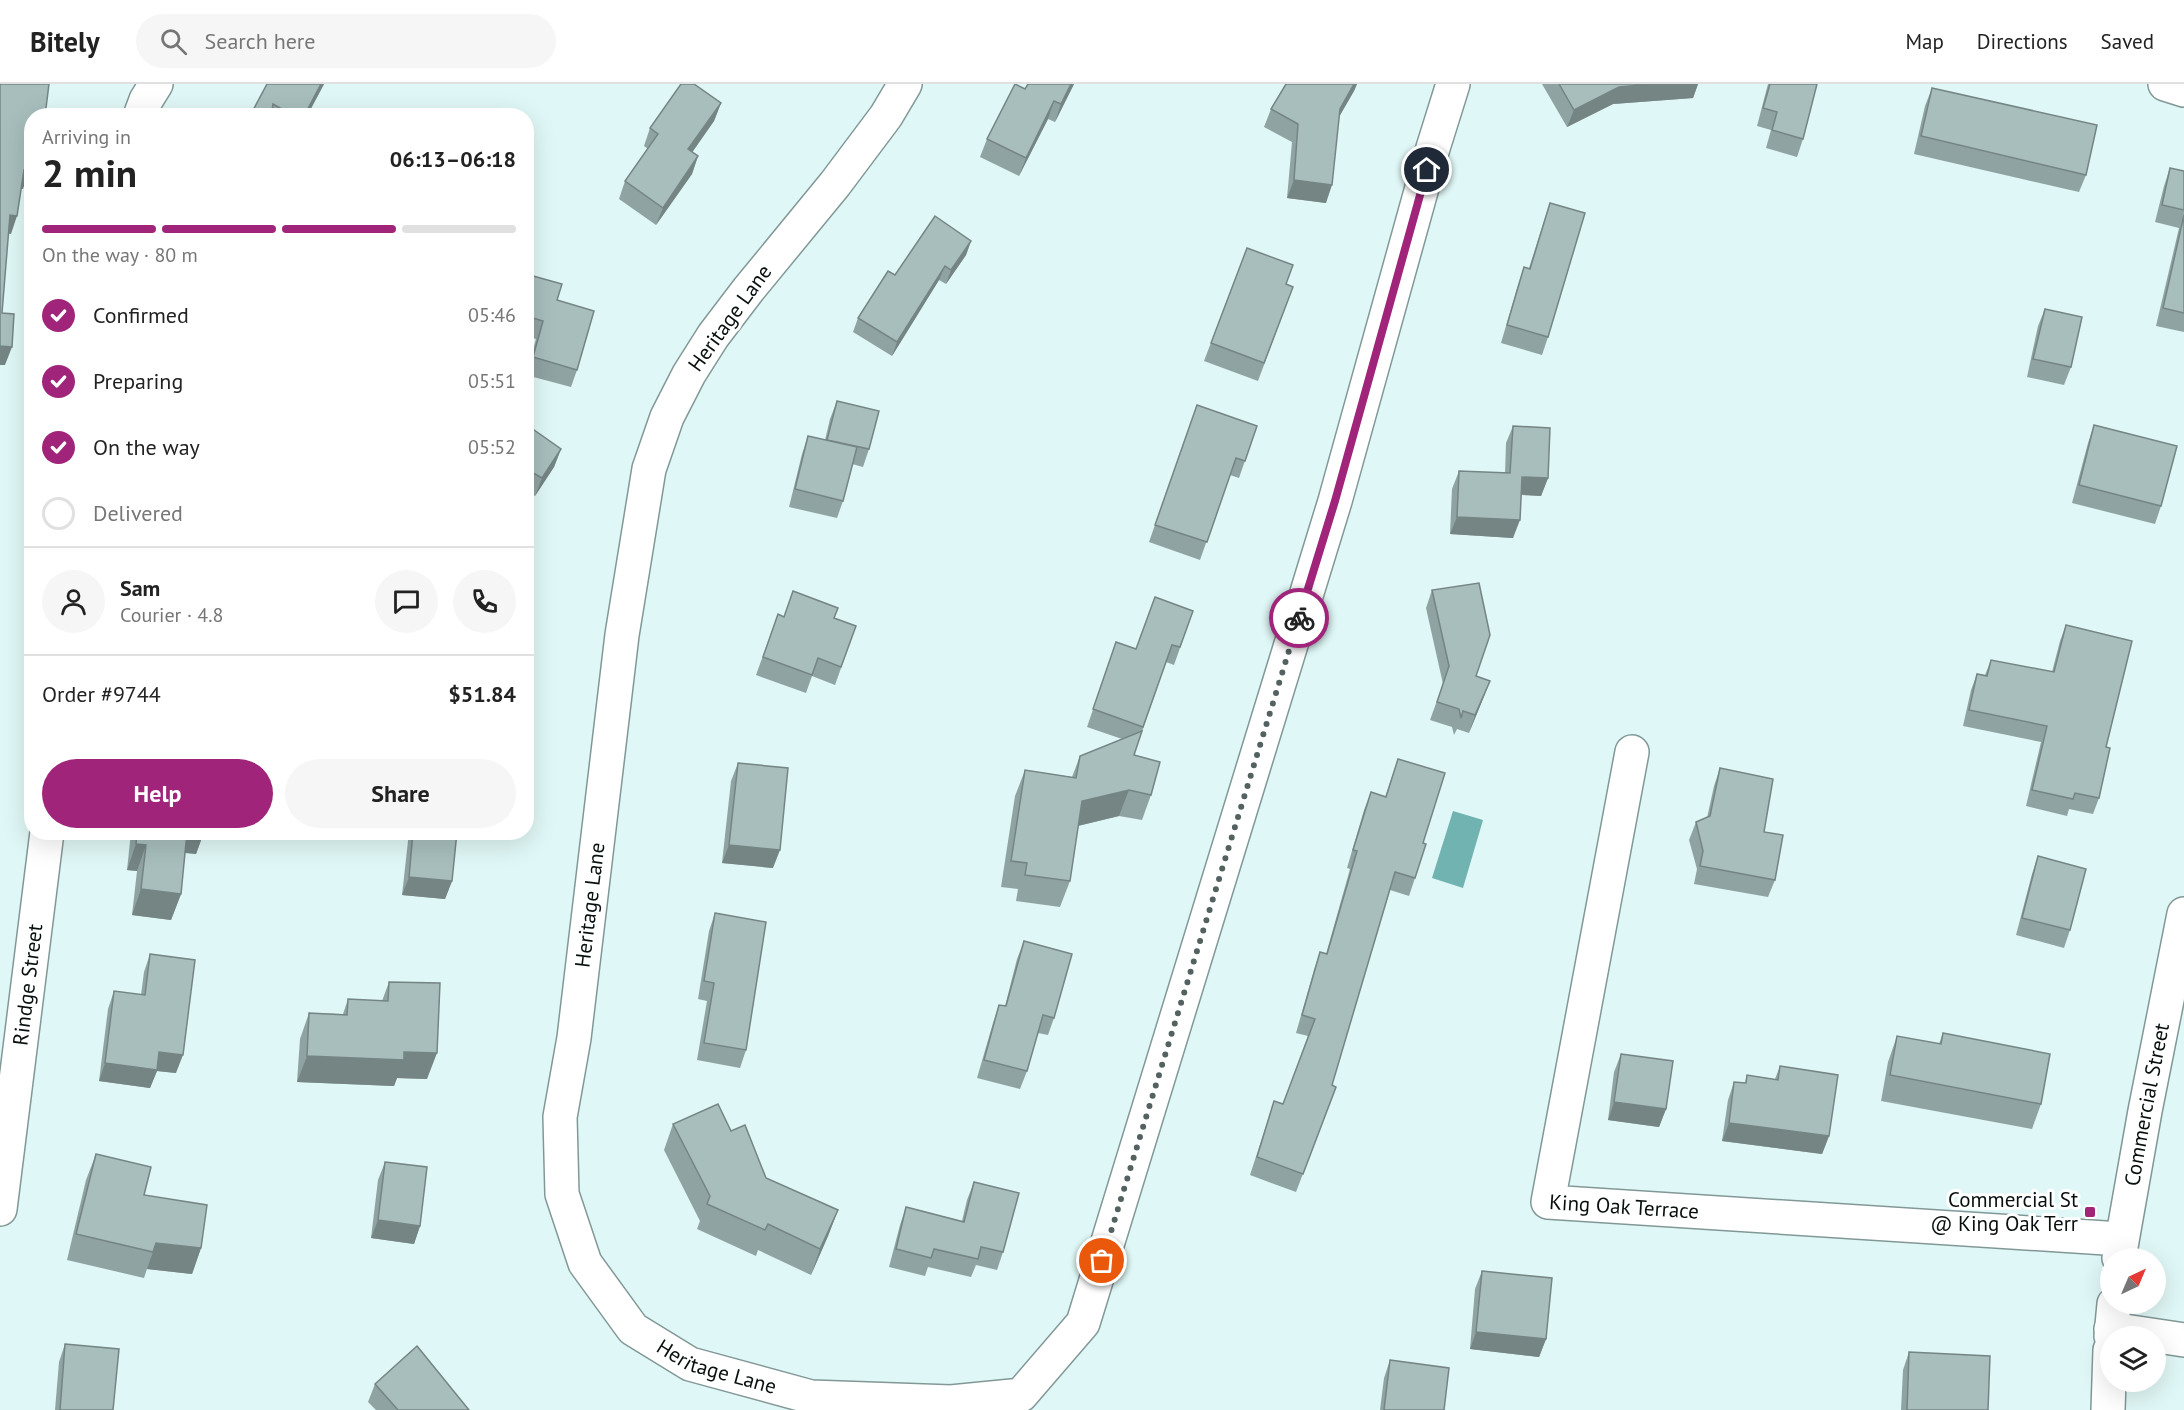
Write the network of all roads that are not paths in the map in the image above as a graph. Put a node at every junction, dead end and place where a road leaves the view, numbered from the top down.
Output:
1 (156, 84) edge
2 (905, 84) edge
3 (1453, 84) edge
4 (2165, 84) edge
5 (2184, 90) edge
6 (143, 108) edge
7 (1632, 752) dead end
8 (46, 840) edge
9 (2184, 914) edge
10 (0, 1209) edge
11 (2108, 1248) edge
12 (2120, 1248) edge
13 (2166, 1338) edge
14 (2184, 1340) edge
15 (2109, 1392) edge
16 (2108, 1410) edge

1 - 6 street
2 - 3 street, Heritage Lane
4 - 5 street
7 - 11 street, King Oak Terrace
8 - 10 street, Rindge Street
9 - 12 street, Commercial Street
13 - 14 street
15 - 16 street

